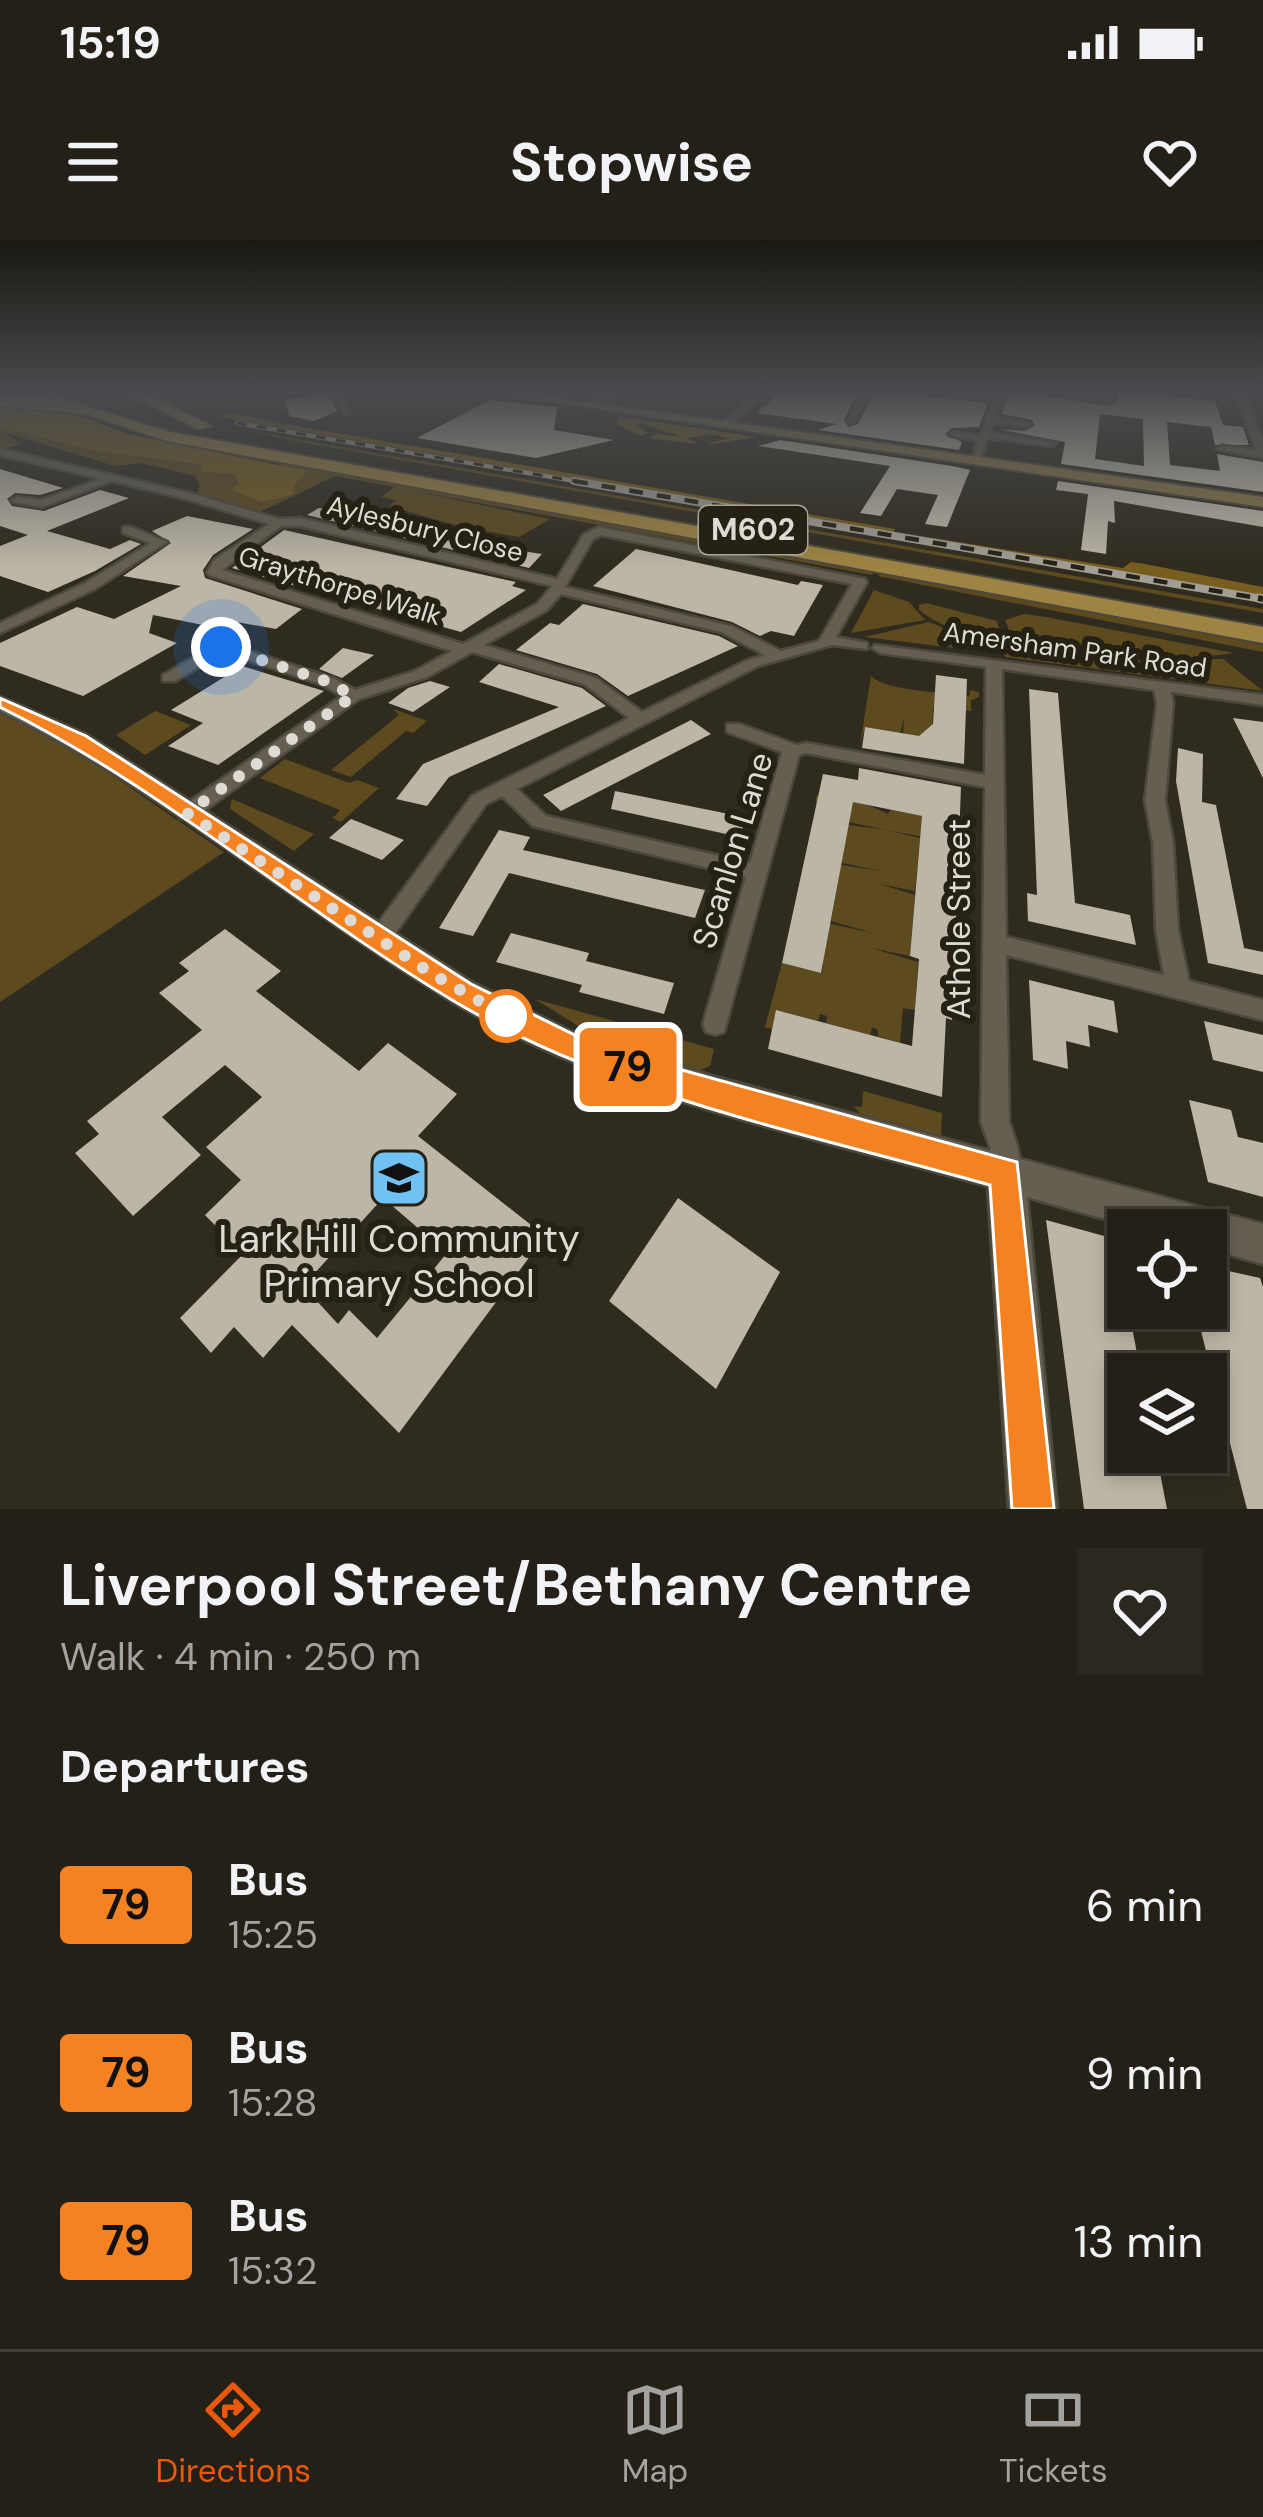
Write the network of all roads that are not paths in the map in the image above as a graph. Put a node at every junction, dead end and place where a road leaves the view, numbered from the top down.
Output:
1 (253, 450) edge
2 (258, 450) edge
3 (309, 450) edge
4 (901, 450) edge
5 (980, 450) edge
6 (1232, 450) edge
7 (0, 452) edge
8 (264, 452) junction
9 (1263, 454) edge
10 (976, 461) junction
11 (109, 479) junction
12 (2, 500) edge
13 (1263, 502) edge
14 (278, 523) junction
15 (127, 530) dead end
16 (559, 586) junction
17 (1263, 622) edge
18 (0, 629) edge
19 (1263, 635) edge
20 (830, 640) junction
21 (862, 646) dead end
22 (466, 648) junction
23 (880, 648) dead end
24 (777, 655) junction
25 (994, 664) junction
26 (170, 678) dead end
27 (1161, 686) junction
28 (353, 696) junction
29 (1263, 700) edge
30 (0, 703) edge
31 (639, 717) junction
32 (733, 728) dead end
33 (794, 750) junction
34 (993, 783) junction
35 (502, 786) junction
36 (187, 813) junction
37 (757, 872) junction
38 (379, 939) junction
39 (994, 943) junction
40 (1178, 988) junction
41 (1263, 1010) edge
42 (715, 1024) dead end
43 (1006, 1173) junction
44 (1263, 1244) edge
45 (1033, 1509) edge

1 - 8 highway, M602
2 - 8 highway, M602
3 - 17 highway, M602
4 - 10 main road
5 - 10 street
6 - 9 street
7 - 11 street, Graythorpe Walk
8 - 19 highway, M602
10 - 13 main road
11 - 12 street
11 - 14 street, Graythorpe Walk
14 - 16 street, Aylesbury Close
14 - 22 street, Graythorpe Walk
15 - 18 street
16 - 20 street
16 - 22 street
16 - 24 street, Aylesbury Close
20 - 21 street
20 - 24 street
22 - 28 street
22 - 31 street
23 - 25 street, Amersham Park Road
24 - 31 street
25 - 27 street, Amersham Park Road
25 - 34 street, Athole Street
26 - 28 street
27 - 29 street, Amersham Park Road
27 - 40 street
28 - 36 street
30 - 36 street
31 - 35 street
32 - 33 street
33 - 34 street, Scanlon Lane
33 - 37 street, Scanlon Lane
34 - 39 street, Athole Street
35 - 37 street
35 - 38 street
36 - 38 street
37 - 42 street, Scanlon Lane
38 - 43 street
39 - 40 street
39 - 43 street, Athole Street
40 - 41 street
43 - 44 street
43 - 45 street

